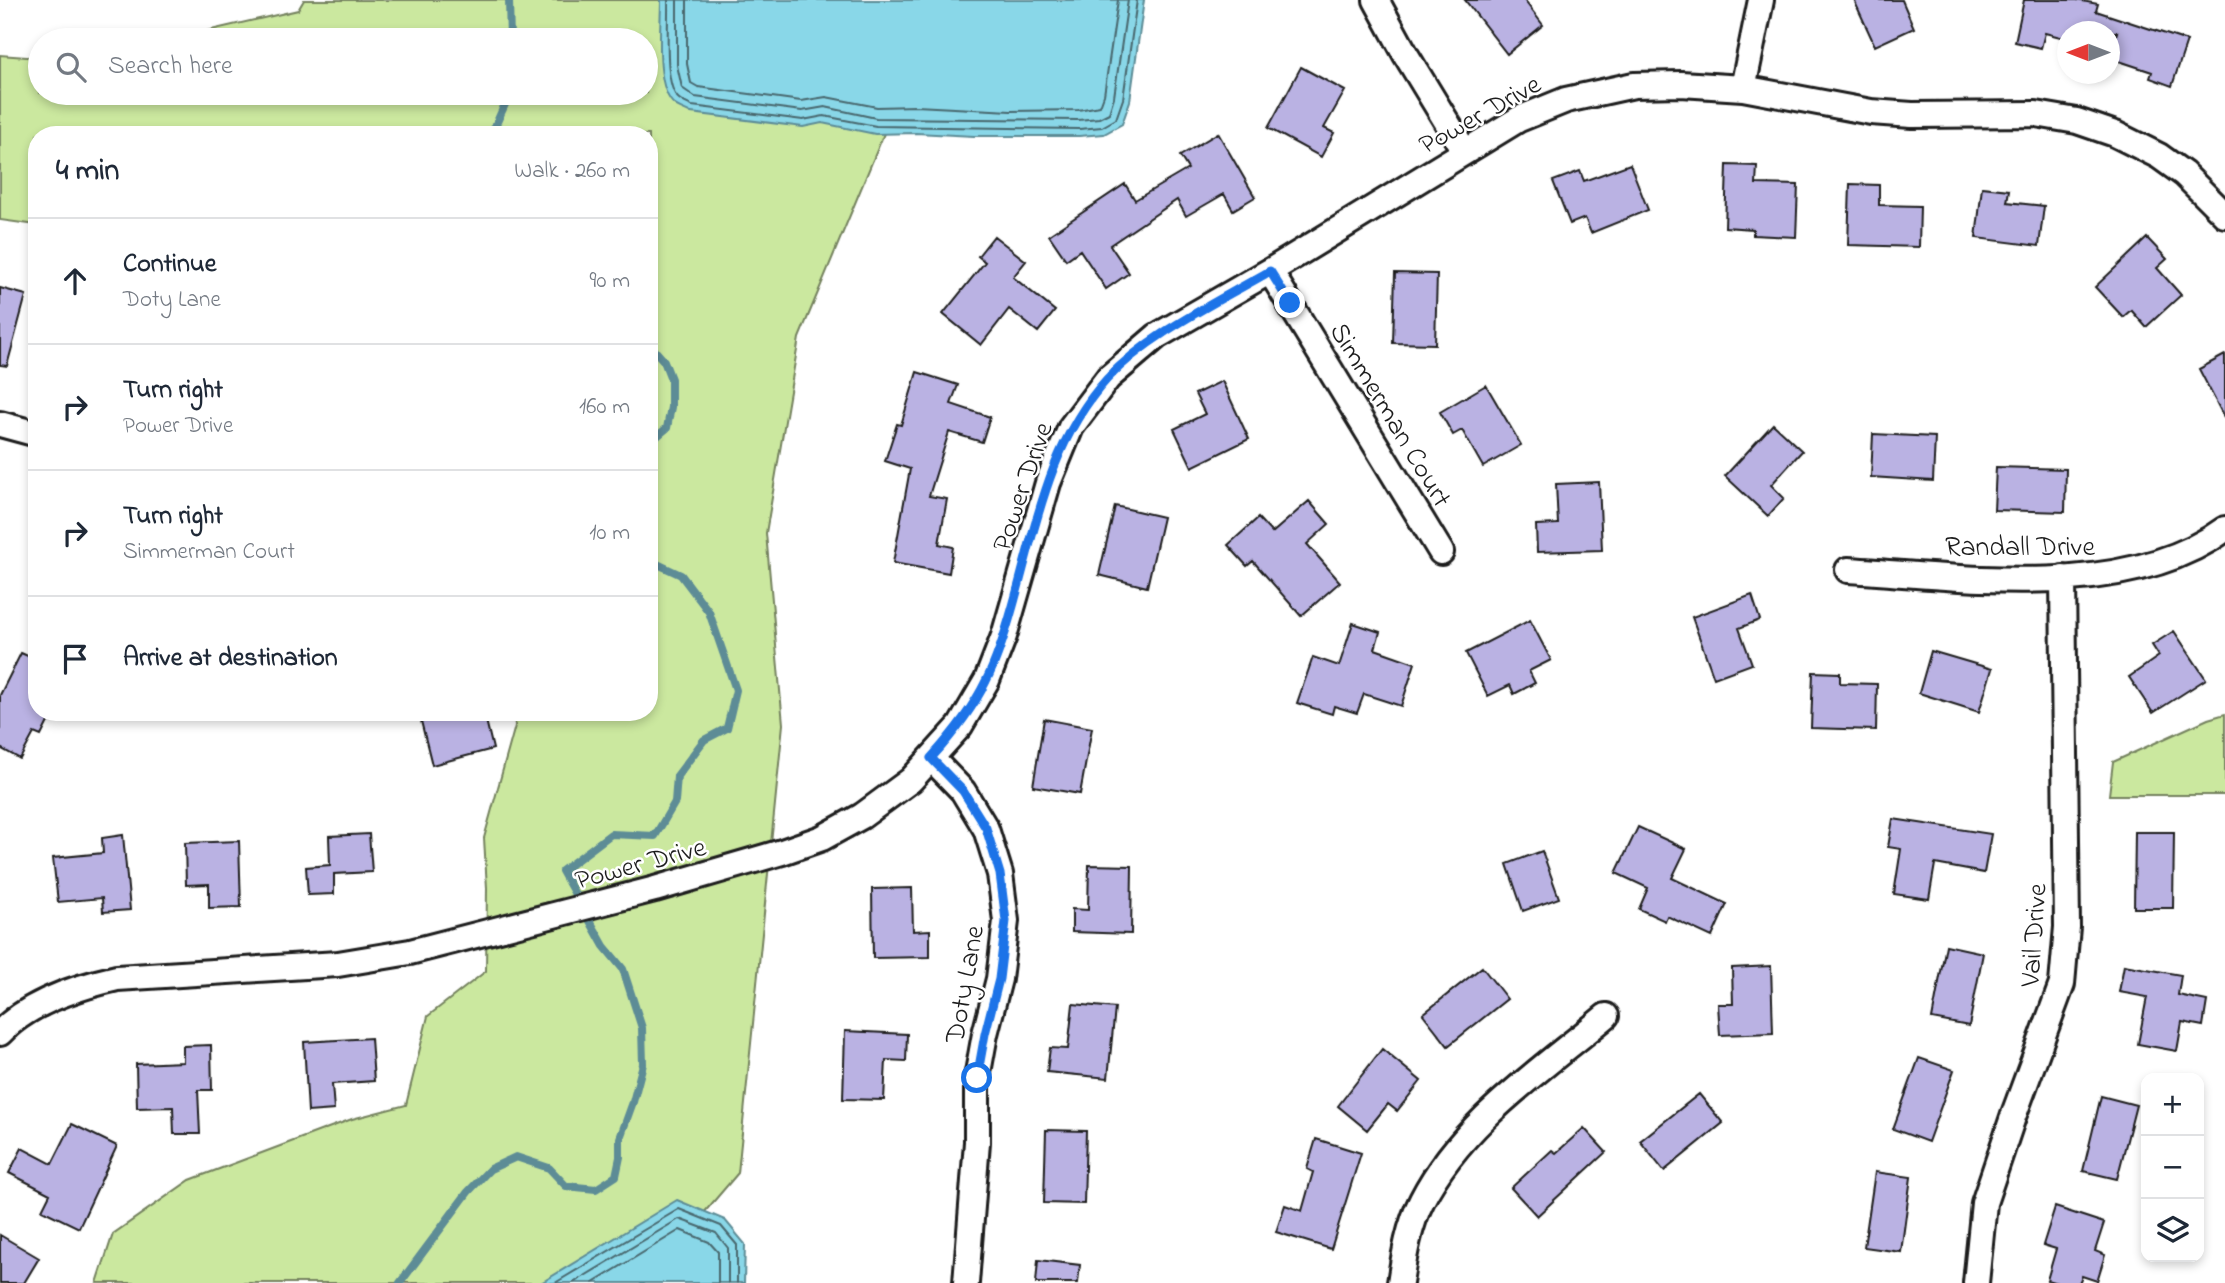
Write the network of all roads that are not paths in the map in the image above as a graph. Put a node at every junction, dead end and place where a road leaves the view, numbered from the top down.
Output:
1 (1376, 0) edge
2 (1761, 0) edge
3 (1743, 89) junction
4 (1465, 152) junction
5 (2225, 215) edge
6 (1270, 271) junction
7 (0, 424) edge
8 (28, 432) edge
9 (2225, 529) edge
10 (1441, 552) dead end
11 (1848, 570) dead end
12 (2063, 578) junction
13 (931, 758) junction
14 (1606, 1016) dead end
15 (0, 1033) edge
16 (966, 1283) edge
17 (1400, 1283) edge
18 (1976, 1283) edge

1 - 4 street
2 - 3 street
3 - 4 street, Power Drive
3 - 5 street, Power Drive
4 - 6 street, Power Drive
6 - 10 street, Simmerman Court
6 - 13 street, Power Drive
7 - 8 street
9 - 12 street, Randall Drive
11 - 12 street, Randall Drive
12 - 18 street, Vail Drive
13 - 15 street, Power Drive
13 - 16 street, Doty Lane
14 - 17 street

